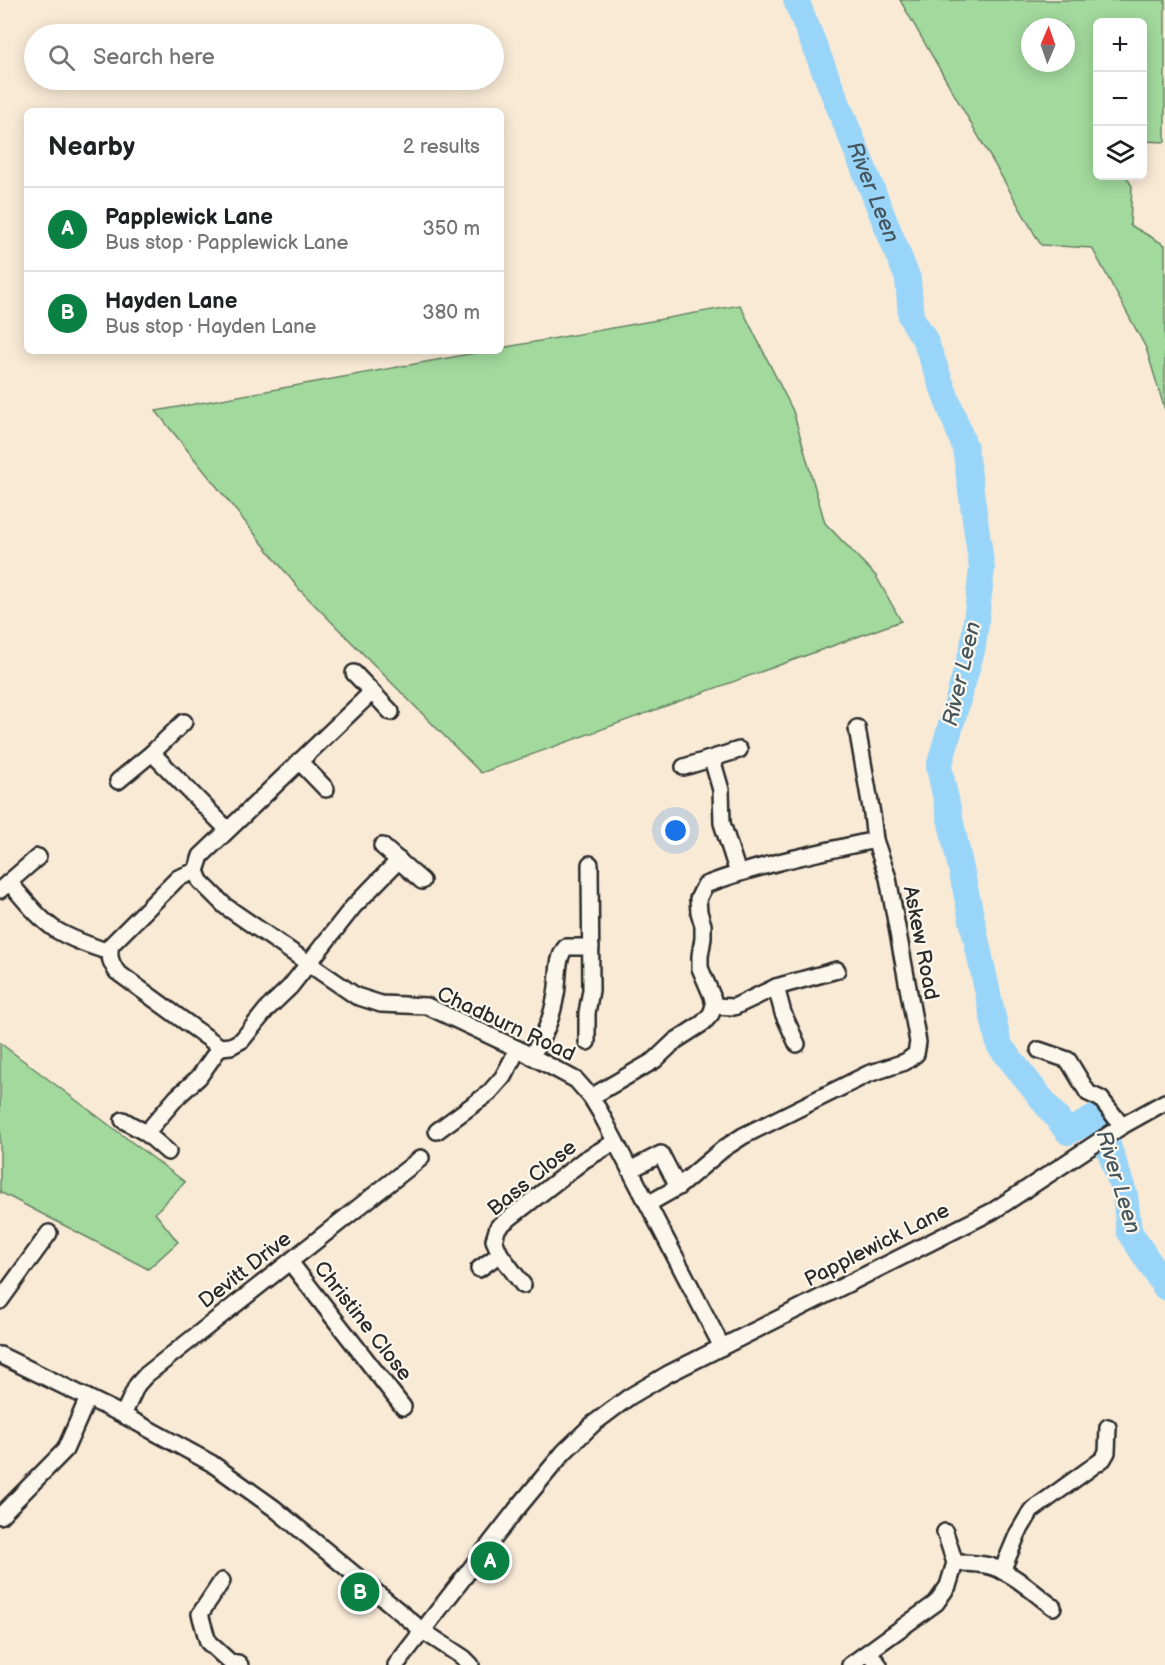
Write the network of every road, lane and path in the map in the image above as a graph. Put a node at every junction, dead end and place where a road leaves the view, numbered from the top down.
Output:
1 (354, 673) dead end
2 (372, 692) junction
3 (390, 712) dead end
4 (184, 722) dead end
5 (857, 728) dead end
6 (739, 750) dead end
7 (152, 753) junction
8 (712, 759) junction
9 (299, 761) junction
10 (684, 767) dead end
11 (118, 781) dead end
12 (326, 789) dead end
13 (227, 829) junction
14 (875, 840) junction
15 (382, 846) dead end
16 (38, 857) dead end
17 (399, 860) junction
18 (590, 864) dead end
19 (196, 870) junction
20 (738, 873) junction
21 (422, 881) dead end
22 (5, 886) edge
23 (591, 946) junction
24 (109, 952) junction
25 (308, 964) junction
26 (837, 970) dead end
27 (776, 987) junction
28 (714, 1006) junction
29 (586, 1042) dead end
30 (797, 1044) dead end
31 (220, 1047) junction
32 (1039, 1050) dead end
33 (525, 1052) junction
34 (591, 1097) junction
35 (1165, 1102) edge
36 (123, 1120) dead end
37 (1122, 1126) junction
38 (436, 1131) dead end
39 (146, 1133) junction
40 (615, 1142) junction
41 (168, 1152) dead end
42 (421, 1158) dead end
43 (630, 1170) junction
44 (678, 1187) junction
45 (648, 1204) junction
46 (50, 1233) dead end
47 (500, 1254) junction
48 (290, 1262) junction
49 (479, 1269) dead end
50 (523, 1285) dead end
51 (0, 1301) edge
52 (722, 1347) junction
53 (0, 1356) edge
54 (88, 1398) junction
55 (404, 1407) dead end
56 (123, 1415) junction
57 (1108, 1427) dead end
58 (0, 1516) edge
59 (945, 1532) dead end
60 (955, 1563) junction
61 (1006, 1573) junction
62 (222, 1581) dead end
63 (1053, 1607) dead end
64 (423, 1631) junction
65 (869, 1652) junction
66 (234, 1664) edge
67 (396, 1665) edge
68 (471, 1665) edge
69 (850, 1665) edge
70 (879, 1665) edge

1 - 2 street
2 - 3 street
2 - 9 street
4 - 7 street
5 - 14 street, Askew Road
6 - 8 street
7 - 11 street
7 - 13 street
8 - 10 street
8 - 20 street
9 - 12 street
9 - 13 street
13 - 19 street
14 - 20 street
14 - 44 street, Askew Road
15 - 17 street
16 - 22 street
17 - 21 street
17 - 25 street
18 - 23 street
19 - 24 street
19 - 25 street, Chadburn Road
20 - 28 street
22 - 24 street
23 - 29 street
23 - 33 street
24 - 31 street
25 - 31 street
25 - 33 street, Chadburn Road
26 - 27 street
27 - 28 street
27 - 30 street
28 - 34 street
31 - 39 street
32 - 37 street
33 - 34 street, Chadburn Road
33 - 38 street
34 - 40 street, Chadburn Road
35 - 37 street, Papplewick Lane
36 - 39 street
37 - 52 street, Papplewick Lane
39 - 41 street
40 - 43 street, Chadburn Road
40 - 47 street, Bass Close
42 - 48 street, Devitt Drive
43 - 44 street
43 - 45 street, Chadburn Road
44 - 45 street
45 - 52 street, Chadburn Road
46 - 51 street
47 - 49 street
47 - 50 street
48 - 55 street, Christine Close
48 - 56 street, Devitt Drive
52 - 64 street, Papplewick Lane
53 - 54 street
54 - 56 street
54 - 58 street
56 - 64 street
57 - 61 street
59 - 60 street
60 - 61 street
60 - 65 street
61 - 63 street
62 - 66 street
64 - 67 street, Papplewick Lane
64 - 68 street
65 - 69 street
65 - 70 street

